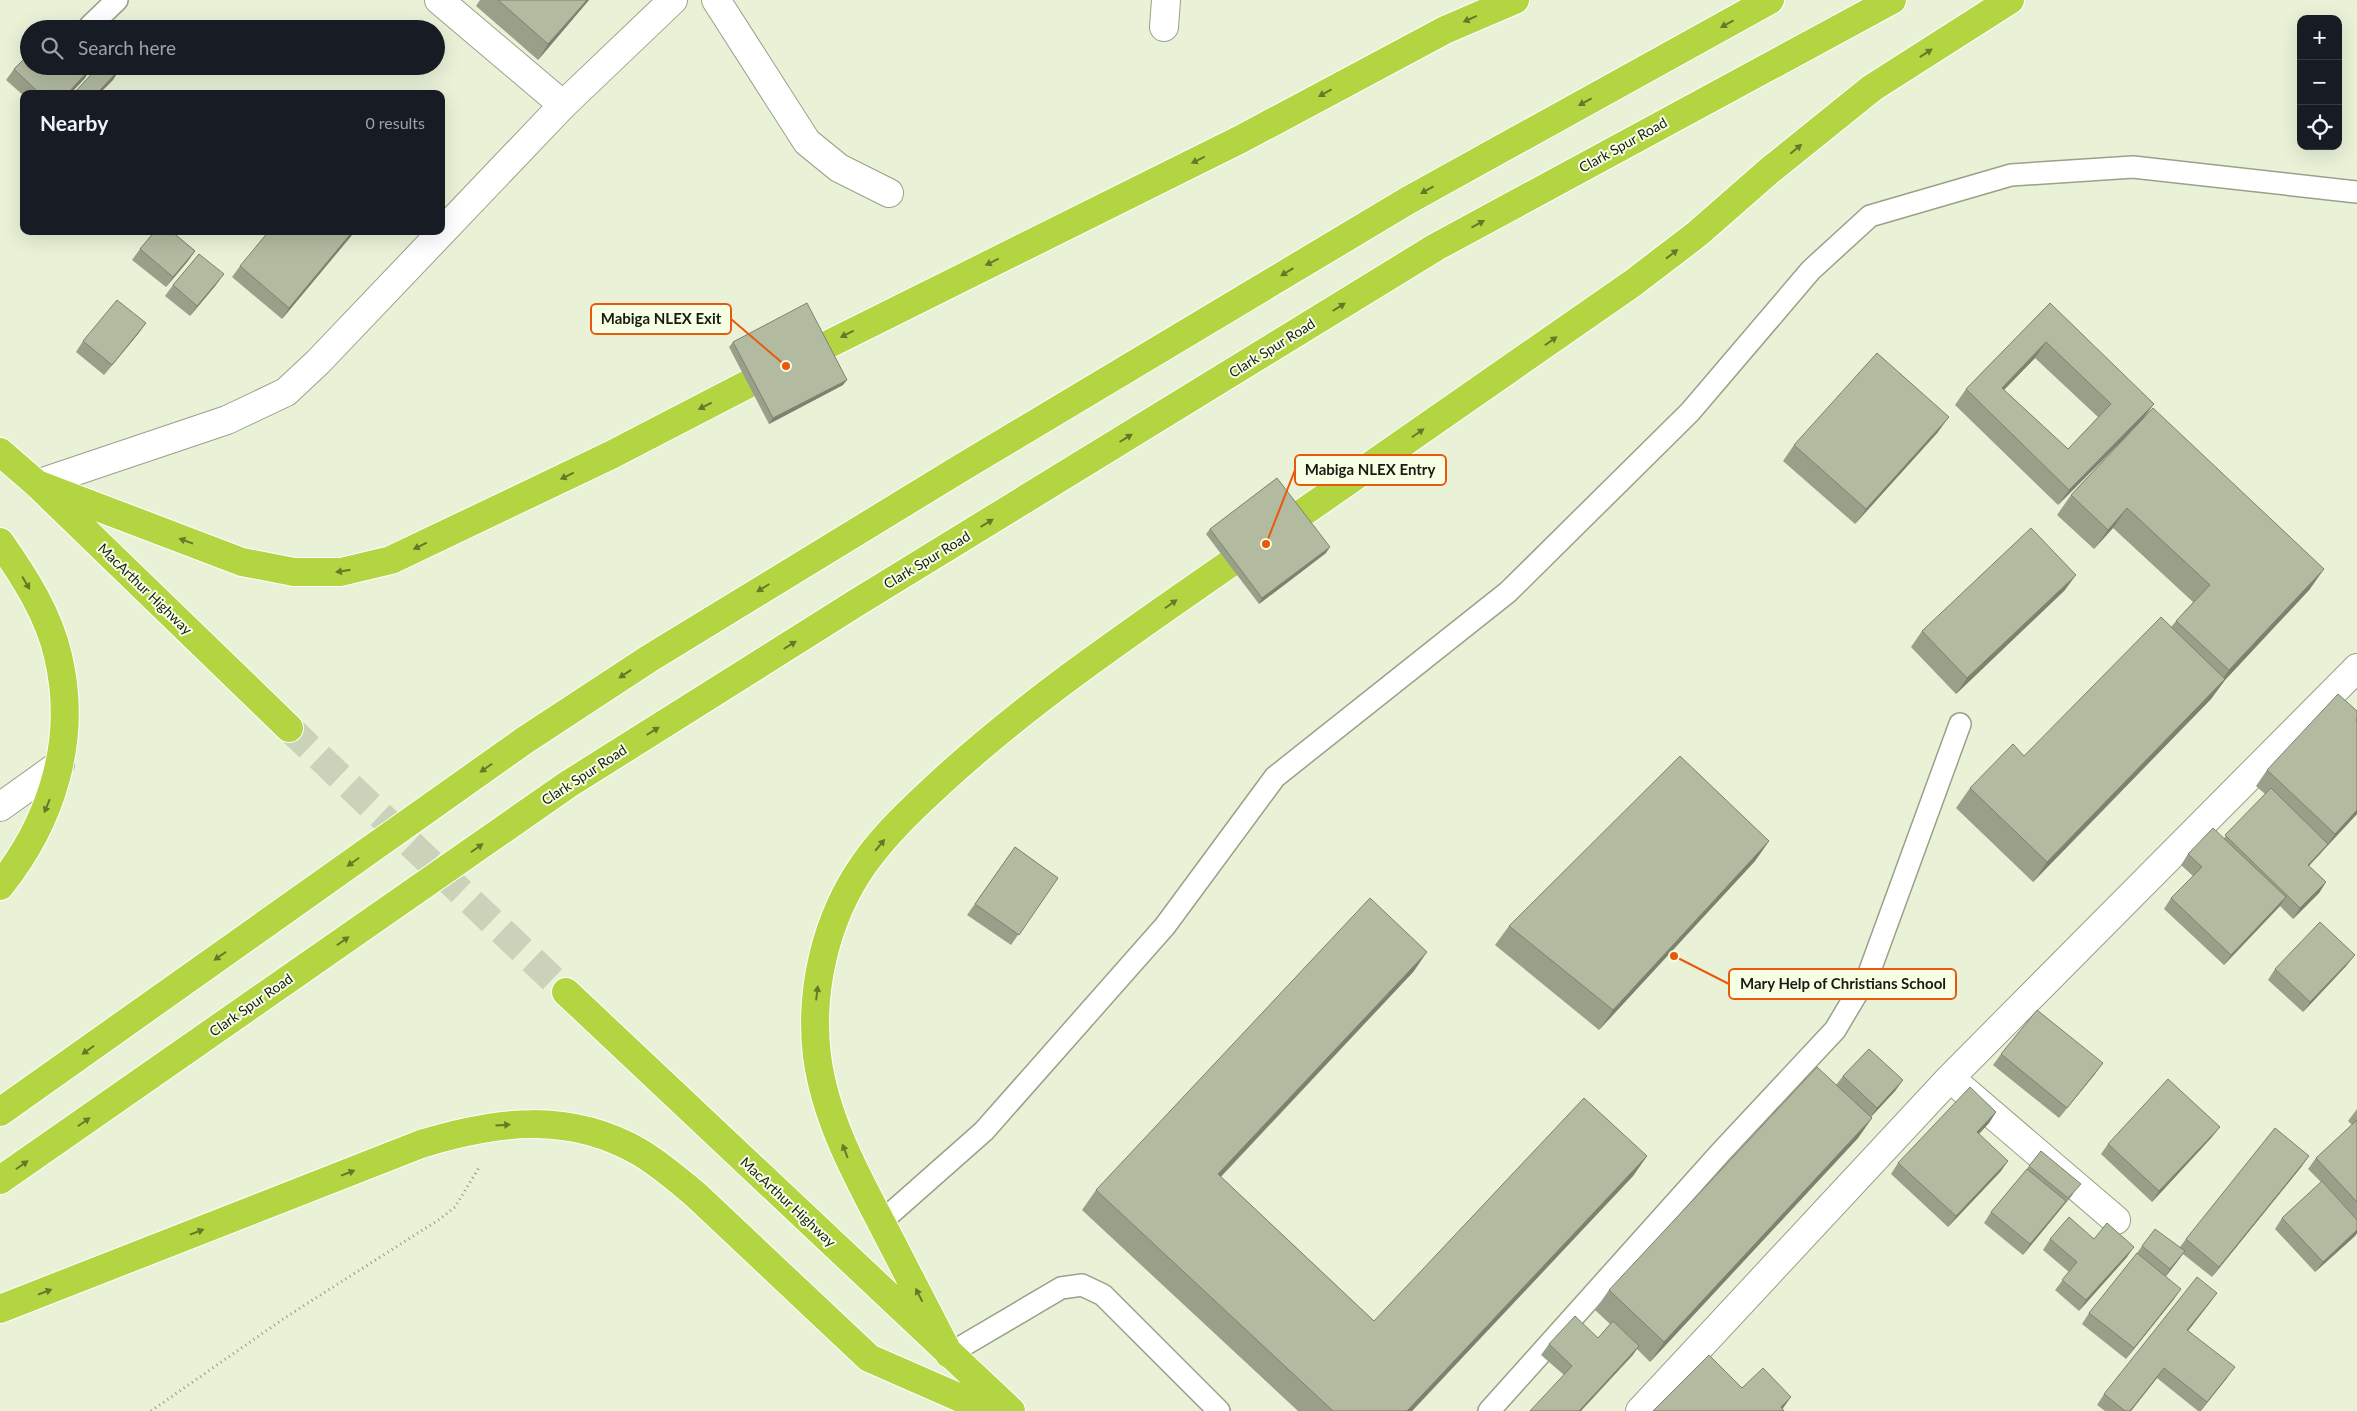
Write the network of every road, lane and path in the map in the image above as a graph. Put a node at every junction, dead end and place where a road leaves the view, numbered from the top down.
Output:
1 (117, 0) edge
2 (439, 0) edge
3 (673, 0) edge
4 (716, 0) edge
5 (1166, 0) edge
6 (1515, 0) edge
7 (1770, 0) edge
8 (1892, 0) edge
9 (2010, 0) edge
10 (96, 20) edge
11 (1164, 27) dead end
12 (564, 105) junction
13 (2357, 192) edge
14 (889, 193) dead end
15 (445, 229) edge
16 (440, 235) edge
17 (823, 347) edge
18 (748, 384) edge
19 (0, 452) edge
20 (37, 484) junction
21 (1298, 516) edge
22 (0, 542) edge
23 (1229, 564) edge
24 (2357, 668) edge
25 (1960, 724) dead end
26 (289, 728) tunnel mouth
27 (60, 764) junction
28 (0, 807) edge
29 (0, 886) edge
30 (566, 992) tunnel mouth
31 (1950, 1078) junction
32 (0, 1112) edge
33 (494, 1126) junction
34 (0, 1180) edge
35 (2116, 1220) dead end
36 (881, 1222) junction
37 (0, 1310) edge
38 (949, 1354) junction
39 (151, 1411) edge
40 (990, 1411) edge
41 (1011, 1411) edge
42 (1219, 1411) edge
43 (1490, 1411) edge
44 (1640, 1411) edge

1 - 10 lane
2 - 12 street
3 - 12 street
4 - 14 street
5 - 11 street
6 -> 17 highway
7 -> 32 highway
34 -> 8 highway, Clark Spur Road
21 -> 9 highway
12 - 15 street
13 - 36 lane
16 - 20 street
18 -> 20 highway
19 - 20 highway, MacArthur Highway
20 - 26 highway, MacArthur Highway
22 -> 27 highway
36 -> 23 highway
24 - 31 street
25 - 43 lane
27 - 28 street
27 -> 29 highway
30 - 38 highway, MacArthur Highway
31 - 35 street
31 - 44 street
37 -> 33 highway
33 - 39 path
33 -> 40 highway
38 -> 36 highway
38 - 41 highway, MacArthur Highway
38 - 42 lane

